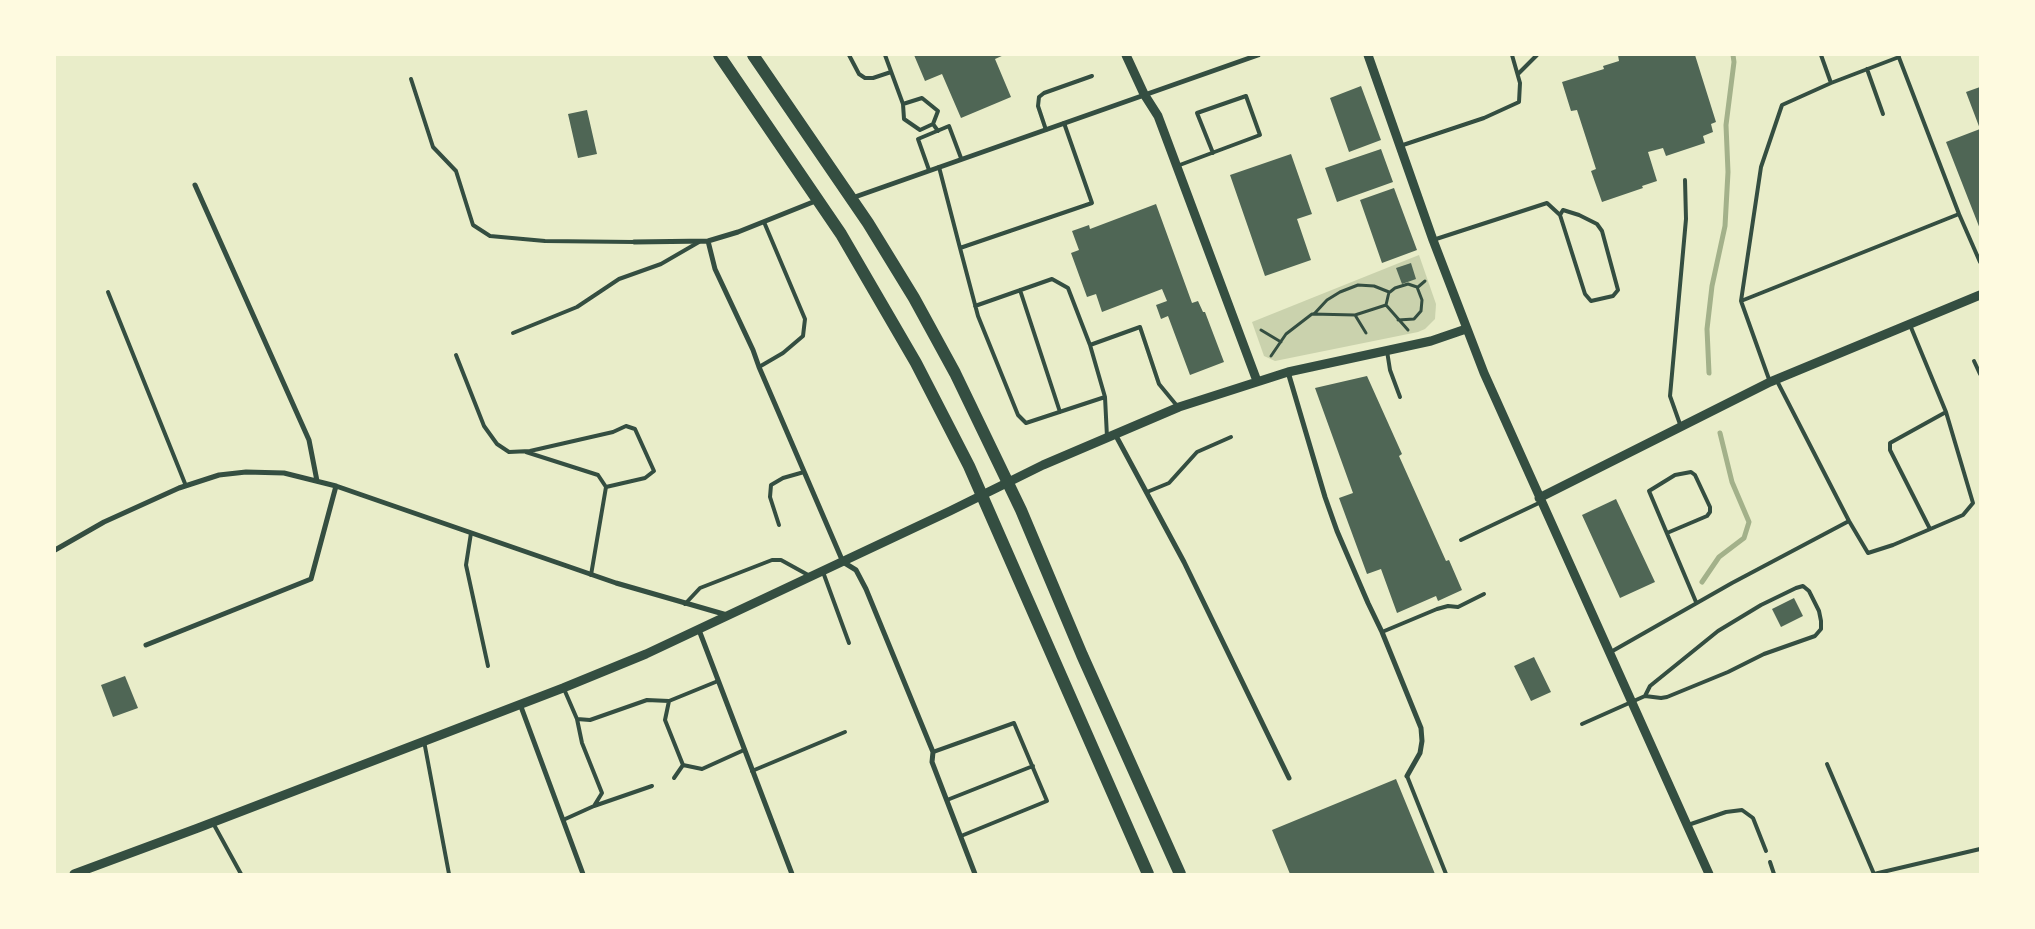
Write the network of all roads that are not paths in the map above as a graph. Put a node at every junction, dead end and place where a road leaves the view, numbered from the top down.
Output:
1 (719, 55) edge
2 (753, 55) edge
3 (849, 55) edge
4 (885, 55) edge
5 (1126, 55) edge
6 (1258, 55) edge
7 (1368, 55) edge
8 (1512, 55) edge
9 (1537, 55) edge
10 (1821, 55) edge
11 (1898, 56) edge
12 (1867, 69) junction
13 (891, 72) junction
14 (1518, 74) junction
15 (1092, 76) dead end
16 (411, 78) dead end
17 (1831, 83) junction
18 (1144, 94) junction
19 (903, 104) junction
20 (1883, 114) dead end
21 (1064, 123) junction
22 (933, 124) junction
23 (1046, 130) junction
24 (938, 131) junction
25 (1400, 146) junction
26 (1212, 153) junction
27 (962, 158) junction
28 (939, 166) junction
29 (1177, 166) junction
30 (929, 170) junction
31 (1685, 180) dead end
32 (195, 185) dead end
33 (852, 198) junction
34 (818, 200) junction
35 (1959, 214) junction
36 (1560, 215) junction
37 (764, 222) junction
38 (1433, 240) junction
39 (708, 241) junction
40 (634, 242) joint
41 (699, 242) junction
42 (960, 248) junction
43 (1980, 262) edge
44 (1020, 290) junction
45 (108, 292) dead end
46 (1980, 295) edge
47 (1742, 301) junction
48 (975, 306) junction
49 (1909, 324) junction
50 (1466, 329) junction
51 (513, 333) dead end
52 (1090, 345) junction
53 (1387, 350) junction
54 (456, 355) dead end
55 (1974, 362) dead end
56 (758, 367) junction
57 (1288, 372) junction
58 (1980, 374) edge
59 (1257, 381) junction
60 (1773, 381) junction
61 (1105, 397) junction
62 (1400, 397) dead end
63 (1179, 407) junction
64 (1060, 412) junction
65 (1946, 412) junction
66 (1681, 427) junction
67 (1111, 436) junction
68 (1232, 437) dead end
69 (524, 451) junction
70 (804, 472) junction
71 (317, 480) junction
72 (1008, 482) junction
73 (186, 486) junction
74 (336, 486) junction
75 (606, 487) junction
76 (1147, 492) junction
77 (982, 495) junction
78 (1540, 500) junction
79 (1849, 521) junction
80 (779, 525) dead end
81 (1930, 529) junction
82 (471, 533) junction
83 (1667, 534) junction
84 (1461, 540) dead end
85 (55, 550) edge
86 (843, 562) junction
87 (823, 571) junction
88 (592, 575) junction
89 (812, 577) junction
90 (1484, 594) dead end
91 (1696, 602) junction
92 (685, 604) junction
93 (730, 615) junction
94 (699, 630) junction
95 (1382, 632) junction
96 (849, 643) dead end
97 (146, 645) dead end
98 (1610, 653) junction
99 (488, 666) dead end
100 (718, 681) junction
101 (563, 688) junction
102 (1645, 696) junction
103 (670, 701) junction
104 (1632, 701) junction
105 (520, 704) junction
106 (577, 719) junction
107 (1582, 724) dead end
108 (845, 732) dead end
109 (424, 741) junction
110 (744, 750) junction
111 (933, 752) junction
112 (1827, 764) dead end
113 (683, 766) junction
114 (1033, 766) junction
115 (752, 771) junction
116 (1407, 776) joint
117 (674, 778) dead end
118 (1289, 778) dead end
119 (652, 786) dead end
120 (947, 800) junction
121 (594, 806) junction
122 (563, 820) junction
123 (213, 823) junction
124 (1688, 825) junction
125 (960, 836) junction
126 (1980, 849) edge
127 (1766, 851) dead end
128 (1770, 862) dead end
129 (74, 874) edge
130 (241, 874) edge
131 (448, 874) edge
132 (583, 874) edge
133 (792, 874) edge
134 (975, 874) edge
135 (1148, 874) edge
136 (1180, 874) edge
137 (1446, 874) edge
138 (1709, 874) edge
139 (1774, 874) edge
140 (1874, 874) edge

1 - 34 main road
2 - 33 main road
3 - 13 lane
4 - 13 lane
5 - 18 street
6 - 18 street
7 - 25 street
8 - 14 lane
9 - 14 lane
10 - 17 lane
11 - 12 lane
11 - 35 lane
12 - 17 lane
12 - 20 lane
13 - 19 lane
14 - 25 lane
15 - 23 lane
16 - 40 lane
17 - 47 lane
18 - 21 street
18 - 29 street
19 - 22 lane
19 - 22 lane
21 - 23 street
21 - 42 lane
22 - 24 lane
23 - 27 street
24 - 27 lane
24 - 30 lane
25 - 38 street
26 - 26 lane
26 - 29 lane
27 - 28 street
28 - 30 street
28 - 42 lane
29 - 59 street
30 - 33 street
31 - 66 lane
32 - 71 street
33 - 72 main road
34 - 37 street
34 - 77 main road
35 - 43 lane
35 - 47 lane
36 - 36 lane
36 - 38 lane
37 - 39 street
37 - 56 lane
38 - 50 street
39 - 41 street
39 - 56 street
40 - 41 street
41 - 51 lane
42 - 48 lane
44 - 48 lane
44 - 52 lane
44 - 64 lane
45 - 73 lane
46 - 49 street
47 - 60 lane
48 - 64 lane
49 - 60 street
49 - 65 lane
50 - 53 street
50 - 78 street
52 - 61 lane
52 - 63 lane
53 - 57 street
53 - 62 lane
54 - 69 lane
55 - 58 lane
56 - 70 street
57 - 59 street
57 - 95 street
59 - 63 street
60 - 66 street
60 - 79 lane
61 - 64 lane
61 - 67 lane
63 - 67 street
65 - 81 lane
65 - 81 lane
66 - 78 street
67 - 72 street
67 - 76 street
68 - 76 lane
69 - 75 lane
69 - 75 lane
70 - 80 lane
70 - 86 street
71 - 73 street
71 - 74 street
72 - 77 street
72 - 136 main road
73 - 85 street
74 - 82 street
74 - 97 street
75 - 88 lane
76 - 118 street
77 - 86 street
77 - 135 main road
78 - 84 lane
78 - 98 street
79 - 81 lane
79 - 91 lane
82 - 88 street
82 - 99 lane
83 - 83 lane
83 - 91 lane
86 - 87 street
86 - 111 street
87 - 89 street
87 - 96 lane
88 - 92 street
89 - 92 lane
89 - 93 street
90 - 95 lane
91 - 98 lane
92 - 93 street
93 - 94 street
94 - 100 street
94 - 101 street
95 - 116 street
98 - 104 street
100 - 103 lane
100 - 110 street
101 - 105 street
101 - 106 lane
102 - 102 lane
102 - 104 lane
103 - 106 lane
103 - 113 lane
104 - 107 lane
104 - 124 street
105 - 109 street
105 - 122 street
106 - 121 lane
108 - 115 lane
109 - 123 street
109 - 131 lane
110 - 113 lane
110 - 115 street
111 - 114 lane
111 - 120 street
112 - 140 lane
113 - 117 lane
114 - 120 lane
114 - 125 lane
115 - 133 street
116 - 137 lane
119 - 121 lane
120 - 125 street
121 - 122 lane
122 - 132 street
123 - 129 street
123 - 130 lane
124 - 127 lane
124 - 138 street
125 - 134 street
126 - 140 lane
128 - 139 lane

